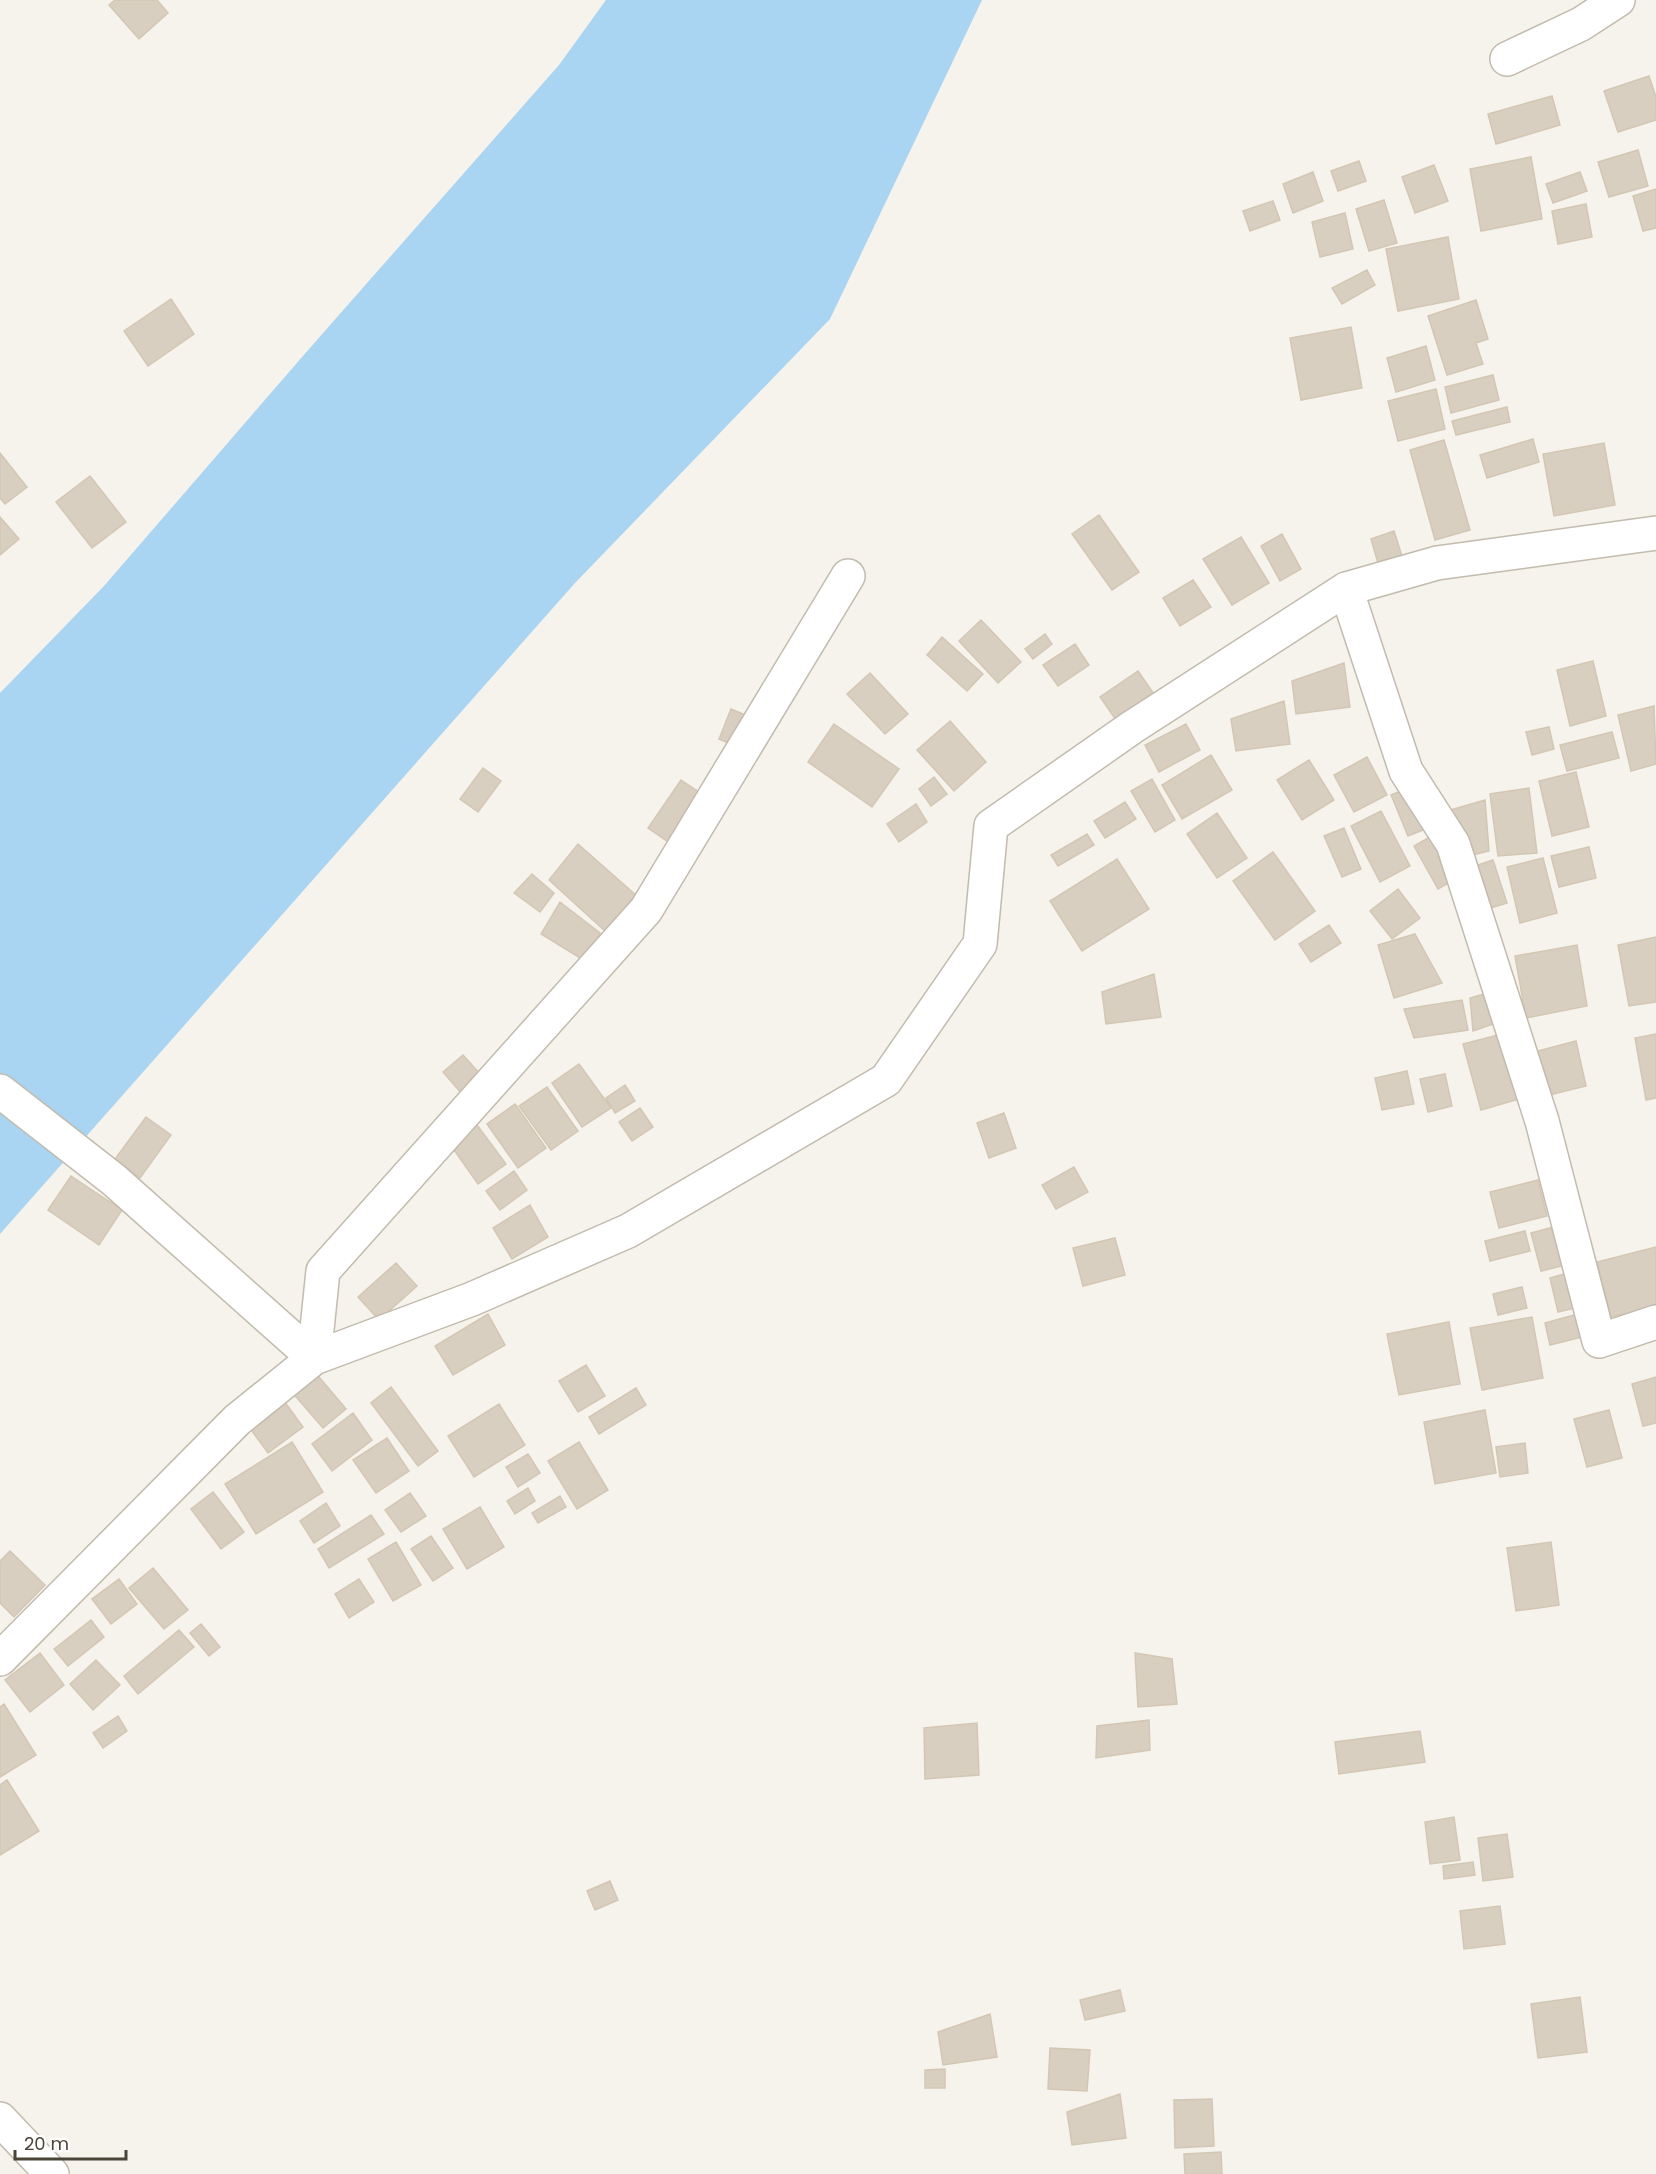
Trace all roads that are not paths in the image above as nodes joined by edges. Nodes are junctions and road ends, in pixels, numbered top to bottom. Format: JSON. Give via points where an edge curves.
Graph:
{"nodes":[{"id":1,"x":1618,"y":0,"type":"edge"},
{"id":2,"x":1507,"y":59,"type":"dead end"},
{"id":3,"x":1656,"y":533,"type":"edge"},
{"id":4,"x":848,"y":576,"type":"dead end"},
{"id":5,"x":1346,"y":589,"type":"junction"},
{"id":6,"x":0,"y":1091,"type":"edge"},
{"id":7,"x":1656,"y":1322,"type":"edge"},
{"id":8,"x":314,"y":1358,"type":"junction"},
{"id":9,"x":0,"y":1659,"type":"edge"},
{"id":10,"x":0,"y":2119,"type":"edge"},
{"id":11,"x":52,"y":2174,"type":"edge"}],
"edges":[{"from":1,"to":2,"type":"street","via":[[1581,24]]},
{"from":3,"to":5,"type":"street","via":[[1437,562]]},
{"from":4,"to":8,"type":"street","via":[[646,910],[323,1271]]},
{"from":5,"to":7,"type":"street","via":[[1406,771],[1453,844],[1542,1121],[1599,1341]]},
{"from":5,"to":8,"type":"street","via":[[1131,728],[991,826],[980,944],[886,1080],[628,1231],[472,1299]]},
{"from":6,"to":8,"type":"street","via":[[114,1180]]},
{"from":8,"to":9,"type":"street","via":[[237,1420]]},
{"from":10,"to":11,"type":"street"}]}
